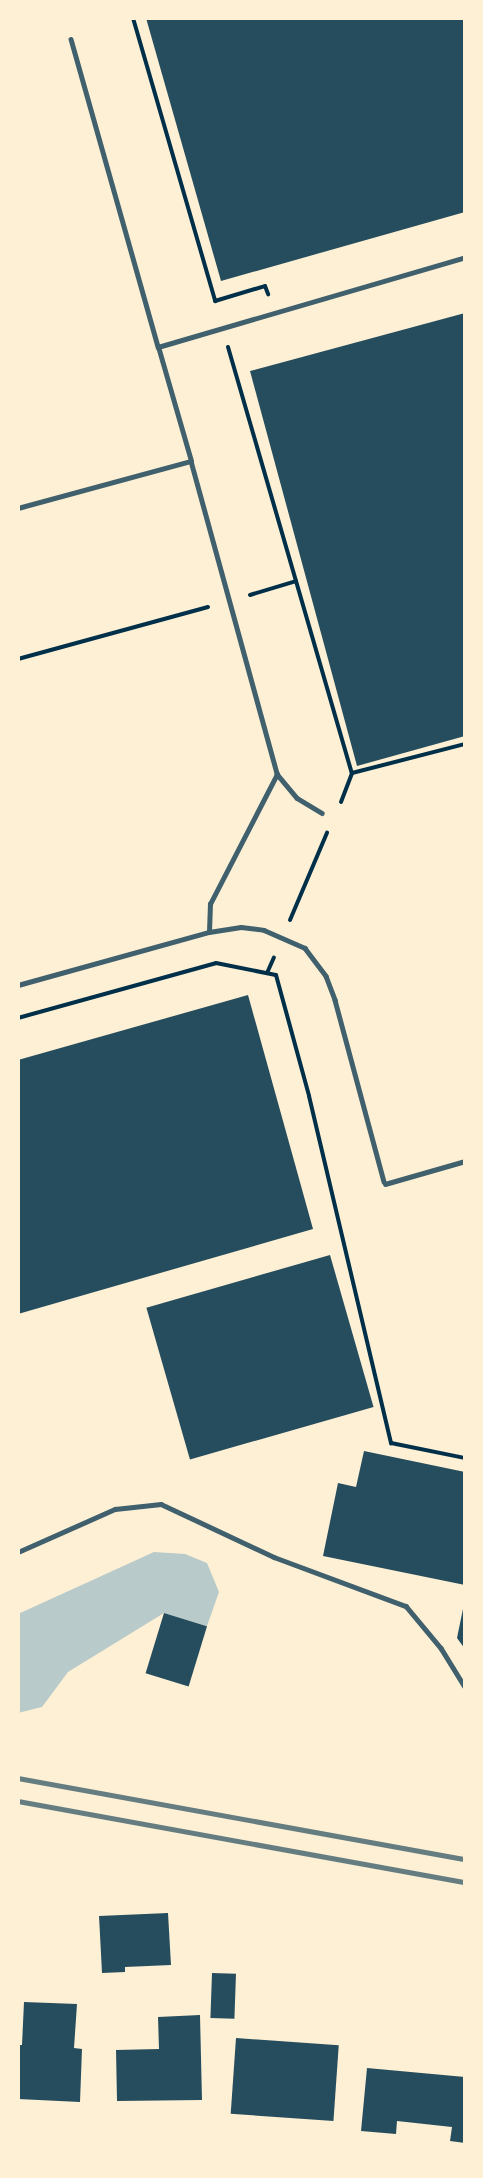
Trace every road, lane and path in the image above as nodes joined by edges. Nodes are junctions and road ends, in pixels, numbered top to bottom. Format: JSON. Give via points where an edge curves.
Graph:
{"nodes":[{"id":1,"x":134,"y":18,"type":"edge"},
{"id":2,"x":71,"y":39,"type":"dead end"},
{"id":3,"x":465,"y":257,"type":"edge"},
{"id":4,"x":274,"y":314,"type":"junction"},
{"id":5,"x":238,"y":345,"type":"dead end"},
{"id":6,"x":158,"y":347,"type":"junction"},
{"id":7,"x":191,"y":461,"type":"junction"},
{"id":8,"x":18,"y":508,"type":"edge"},
{"id":9,"x":296,"y":581,"type":"junction"},
{"id":10,"x":230,"y":601,"type":"junction"},
{"id":11,"x":18,"y":659,"type":"edge"},
{"id":12,"x":465,"y":744,"type":"edge"},
{"id":13,"x":352,"y":773,"type":"junction"},
{"id":14,"x":277,"y":774,"type":"junction"},
{"id":15,"x":339,"y":806,"type":"dead end"},
{"id":16,"x":322,"y":813,"type":"dead end"},
{"id":17,"x":330,"y":828,"type":"dead end"},
{"id":18,"x":209,"y":932,"type":"junction"},
{"id":19,"x":283,"y":936,"type":"junction"},
{"id":20,"x":267,"y":973,"type":"junction"},
{"id":21,"x":18,"y":986,"type":"edge"},
{"id":22,"x":18,"y":1018,"type":"edge"},
{"id":23,"x":465,"y":1161,"type":"edge"},
{"id":24,"x":465,"y":1458,"type":"edge"},
{"id":25,"x":18,"y":1552,"type":"edge"},
{"id":26,"x":465,"y":1687,"type":"edge"}],
"edges":[{"from":1,"to":4,"type":"path","via":[[215,301],[265,285]]},
{"from":2,"to":6,"type":"lane"},
{"from":3,"to":4,"type":"lane"},
{"from":4,"to":6,"type":"lane"},
{"from":5,"to":9,"type":"path","via":[[228,347]]},
{"from":6,"to":7,"type":"lane"},
{"from":7,"to":8,"type":"lane"},
{"from":7,"to":10,"type":"lane"},
{"from":9,"to":10,"type":"path"},
{"from":9,"to":13,"type":"path"},
{"from":10,"to":11,"type":"path"},
{"from":10,"to":14,"type":"lane"},
{"from":12,"to":13,"type":"path"},
{"from":13,"to":15,"type":"path"},
{"from":14,"to":16,"type":"lane","via":[[297,798]]},
{"from":14,"to":18,"type":"lane","via":[[210,904]]},
{"from":17,"to":19,"type":"path"},
{"from":18,"to":19,"type":"lane","via":[[241,927]]},
{"from":18,"to":21,"type":"lane"},
{"from":19,"to":20,"type":"path"},
{"from":19,"to":23,"type":"lane","via":[[305,948],[326,976],[385,1182]]},
{"from":20,"to":22,"type":"path","via":[[216,963]]},
{"from":20,"to":24,"type":"path","via":[[276,975],[309,1096],[392,1443]]},
{"from":25,"to":26,"type":"lane","via":[[115,1509],[161,1504],[274,1557],[406,1606],[441,1648]]}]}
